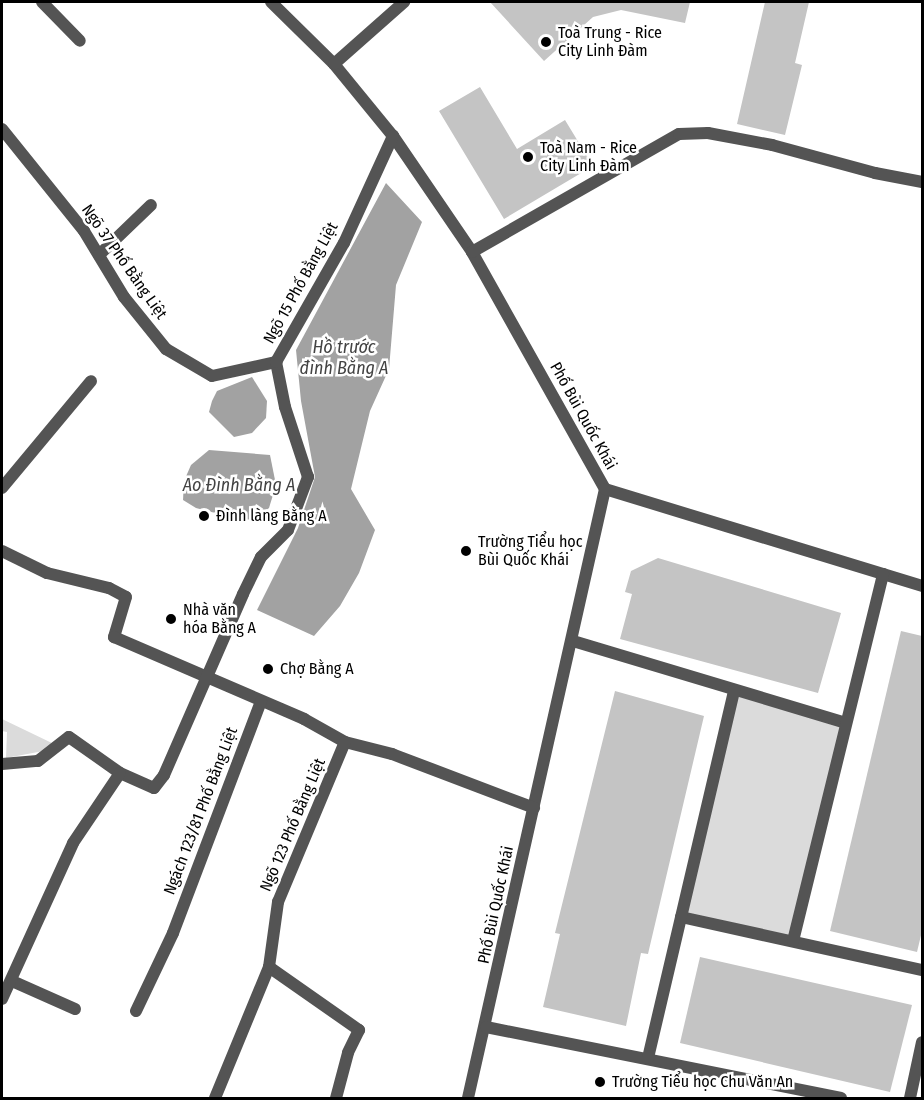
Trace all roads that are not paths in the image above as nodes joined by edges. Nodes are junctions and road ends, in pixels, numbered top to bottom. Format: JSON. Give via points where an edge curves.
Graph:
{"nodes":[{"id":1,"x":42,"y":2,"type":"edge"},
{"id":2,"x":271,"y":2,"type":"edge"},
{"id":3,"x":404,"y":2,"type":"edge"},
{"id":4,"x":80,"y":41,"type":"dead end"},
{"id":5,"x":334,"y":64,"type":"junction"},
{"id":6,"x":2,"y":129,"type":"edge"},
{"id":7,"x":393,"y":136,"type":"junction"},
{"id":8,"x":922,"y":182,"type":"edge"},
{"id":9,"x":152,"y":205,"type":"dead end"},
{"id":10,"x":472,"y":252,"type":"junction"},
{"id":11,"x":99,"y":255,"type":"junction"},
{"id":12,"x":276,"y":362,"type":"junction"},
{"id":13,"x":91,"y":381,"type":"dead end"},
{"id":14,"x":2,"y":488,"type":"edge"},
{"id":15,"x":605,"y":489,"type":"junction"},
{"id":16,"x":2,"y":553,"type":"edge"},
{"id":17,"x":883,"y":574,"type":"junction"},
{"id":18,"x":922,"y":586,"type":"edge"},
{"id":19,"x":573,"y":641,"type":"junction"},
{"id":20,"x":208,"y":677,"type":"junction"},
{"id":21,"x":734,"y":690,"type":"junction"},
{"id":22,"x":261,"y":701,"type":"junction"},
{"id":23,"x":846,"y":723,"type":"junction"},
{"id":24,"x":345,"y":742,"type":"junction"},
{"id":25,"x":2,"y":764,"type":"edge"},
{"id":26,"x":120,"y":773,"type":"junction"},
{"id":27,"x":534,"y":808,"type":"junction"},
{"id":28,"x":681,"y":916,"type":"junction"},
{"id":29,"x":793,"y":941,"type":"junction"},
{"id":30,"x":269,"y":967,"type":"junction"},
{"id":31,"x":922,"y":970,"type":"edge"},
{"id":32,"x":12,"y":981,"type":"junction"},
{"id":33,"x":2,"y":999,"type":"edge"},
{"id":34,"x":75,"y":1009,"type":"dead end"},
{"id":35,"x":136,"y":1011,"type":"dead end"},
{"id":36,"x":486,"y":1027,"type":"junction"},
{"id":37,"x":922,"y":1042,"type":"edge"},
{"id":38,"x":648,"y":1058,"type":"junction"},
{"id":39,"x":215,"y":1098,"type":"edge"},
{"id":40,"x":336,"y":1098,"type":"edge"},
{"id":41,"x":468,"y":1098,"type":"edge"},
{"id":42,"x":841,"y":1098,"type":"edge"},
{"id":43,"x":910,"y":1098,"type":"edge"}],
"edges":[{"from":1,"to":4,"type":"street"},
{"from":2,"to":5,"type":"street","name":"Phố Bùi Quốc Khái"},
{"from":3,"to":5,"type":"street"},
{"from":5,"to":7,"type":"street","name":"Phố Bùi Quốc Khái"},
{"from":6,"to":11,"type":"street","name":"Ngõ 37 Phố Bằng Liệt"},
{"from":7,"to":10,"type":"street","name":"Phố Bùi Quốc Khái"},
{"from":7,"to":12,"type":"street","name":"Ngõ 15 Phố Bằng Liệt","via":[[344,243]]},
{"from":8,"to":10,"type":"street","via":[[762,143],[708,133],[679,134]]},
{"from":9,"to":11,"type":"street"},
{"from":10,"to":15,"type":"street","name":"Phố Bùi Quốc Khái"},
{"from":11,"to":12,"type":"street","name":"Ngõ 37 Phố Bằng Liệt","via":[[124,297],[166,349],[212,376]]},
{"from":12,"to":20,"type":"street","name":"Ngõ 15 Phố Bằng Liệt","via":[[285,407],[308,477],[288,530],[261,557]]},
{"from":13,"to":14,"type":"street"},
{"from":15,"to":17,"type":"street"},
{"from":15,"to":19,"type":"street","name":"Phố Bùi Quốc Khái"},
{"from":16,"to":20,"type":"street","via":[[47,573],[109,588],[126,597],[114,637]]},
{"from":17,"to":18,"type":"street"},
{"from":17,"to":23,"type":"street"},
{"from":19,"to":21,"type":"street"},
{"from":19,"to":27,"type":"street","name":"Phố Bùi Quốc Khái"},
{"from":20,"to":22,"type":"street"},
{"from":20,"to":26,"type":"street","name":"Ngõ 15 Phố Bằng Liệt","via":[[164,775],[154,788]]},
{"from":21,"to":23,"type":"street"},
{"from":21,"to":28,"type":"street"},
{"from":22,"to":24,"type":"street"},
{"from":22,"to":35,"type":"street","name":"Ngách 123/81 Phố Bằng Liệt","via":[[173,933]]},
{"from":23,"to":29,"type":"street"},
{"from":24,"to":27,"type":"street","via":[[393,754]]},
{"from":24,"to":30,"type":"street","name":"Ngõ 123 Phố Bằng Liệt","via":[[278,902]]},
{"from":25,"to":26,"type":"street","via":[[38,761],[69,737]]},
{"from":26,"to":32,"type":"street","via":[[72,843]]},
{"from":27,"to":36,"type":"street","name":"Phố Bùi Quốc Khái"},
{"from":28,"to":29,"type":"street"},
{"from":28,"to":38,"type":"street"},
{"from":29,"to":31,"type":"street"},
{"from":30,"to":39,"type":"street","name":"Ngõ 123 Phố Bằng Liệt"},
{"from":30,"to":40,"type":"street","via":[[360,1030],[348,1053]]},
{"from":32,"to":33,"type":"street"},
{"from":32,"to":34,"type":"street"},
{"from":36,"to":38,"type":"street"},
{"from":36,"to":41,"type":"street","name":"Phố Bùi Quốc Khái"},
{"from":37,"to":43,"type":"street"},
{"from":38,"to":42,"type":"street"}]}
